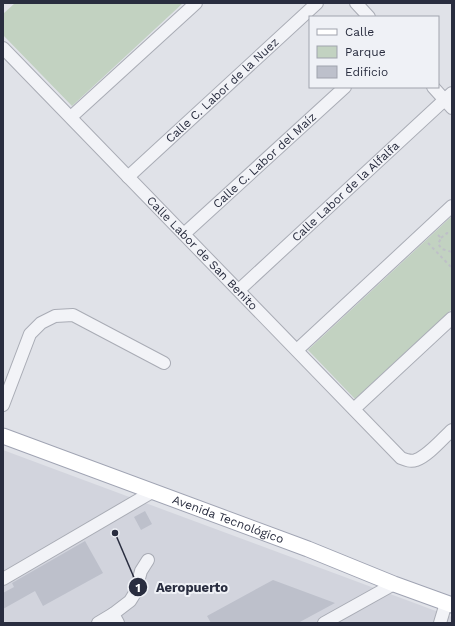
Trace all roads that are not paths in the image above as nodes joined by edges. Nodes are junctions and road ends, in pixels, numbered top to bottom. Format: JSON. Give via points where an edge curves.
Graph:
{"nodes":[{"id":1,"x":196,"y":3,"type":"edge"},
{"id":2,"x":316,"y":3,"type":"edge"},
{"id":3,"x":356,"y":3,"type":"edge"},
{"id":4,"x":368,"y":16,"type":"edge"},
{"id":5,"x":3,"y":48,"type":"edge"},
{"id":6,"x":344,"y":88,"type":"edge"},
{"id":7,"x":434,"y":88,"type":"edge"},
{"id":8,"x":450,"y":100,"type":"edge"},
{"id":9,"x":70,"y":117,"type":"junction"},
{"id":10,"x":128,"y":177,"type":"junction"},
{"id":11,"x":452,"y":206,"type":"edge"},
{"id":12,"x":184,"y":234,"type":"junction"},
{"id":13,"x":239,"y":290,"type":"junction"},
{"id":14,"x":452,"y":318,"type":"edge"},
{"id":15,"x":297,"y":350,"type":"junction"},
{"id":16,"x":164,"y":363,"type":"dead end"},
{"id":17,"x":3,"y":405,"type":"edge"},
{"id":18,"x":354,"y":409,"type":"junction"},
{"id":19,"x":452,"y":430,"type":"edge"},
{"id":20,"x":3,"y":436,"type":"edge"},
{"id":21,"x":152,"y":492,"type":"junction"},
{"id":22,"x":148,"y":560,"type":"dead end"},
{"id":23,"x":3,"y":579,"type":"edge"},
{"id":24,"x":394,"y":584,"type":"junction"},
{"id":25,"x":449,"y":604,"type":"edge"},
{"id":26,"x":116,"y":619,"type":"edge"},
{"id":27,"x":98,"y":623,"type":"edge"},
{"id":28,"x":324,"y":623,"type":"edge"},
{"id":29,"x":440,"y":623,"type":"edge"}],
"edges":[{"from":1,"to":9,"type":"street"},
{"from":2,"to":10,"type":"street","name":"Calle C. Labor de la Nuez"},
{"from":3,"to":4,"type":"street"},
{"from":5,"to":9,"type":"street","name":"Calle Labor de San Benito"},
{"from":6,"to":12,"type":"street","name":"Calle C. Labor del Maíz"},
{"from":7,"to":8,"type":"street"},
{"from":8,"to":13,"type":"street","name":"Calle Labor de la Alfalfa"},
{"from":9,"to":10,"type":"street","name":"Calle Labor de San Benito"},
{"from":10,"to":12,"type":"street","name":"Calle Labor de San Benito"},
{"from":11,"to":15,"type":"street"},
{"from":12,"to":13,"type":"street","name":"Calle Labor de San Benito"},
{"from":13,"to":15,"type":"street","name":"Calle Labor de San Benito"},
{"from":14,"to":18,"type":"street"},
{"from":15,"to":18,"type":"street","name":"Calle Labor de San Benito"},
{"from":16,"to":17,"type":"street","via":[[73,315],[55,316],[41,323],[30,334]]},
{"from":18,"to":19,"type":"street","name":"Calle Labor de San Benito","via":[[401,458],[408,461],[423,457]]},
{"from":20,"to":21,"type":"main road","name":"Avenida Tecnológico"},
{"from":21,"to":23,"type":"street"},
{"from":21,"to":24,"type":"main road","name":"Avenida Tecnológico"},
{"from":22,"to":26,"type":"street","via":[[141,571],[135,593]]},
{"from":24,"to":25,"type":"main road","name":"Avenida Tecnológico"},
{"from":24,"to":28,"type":"street"},
{"from":25,"to":29,"type":"street"},
{"from":26,"to":27,"type":"street"}]}
